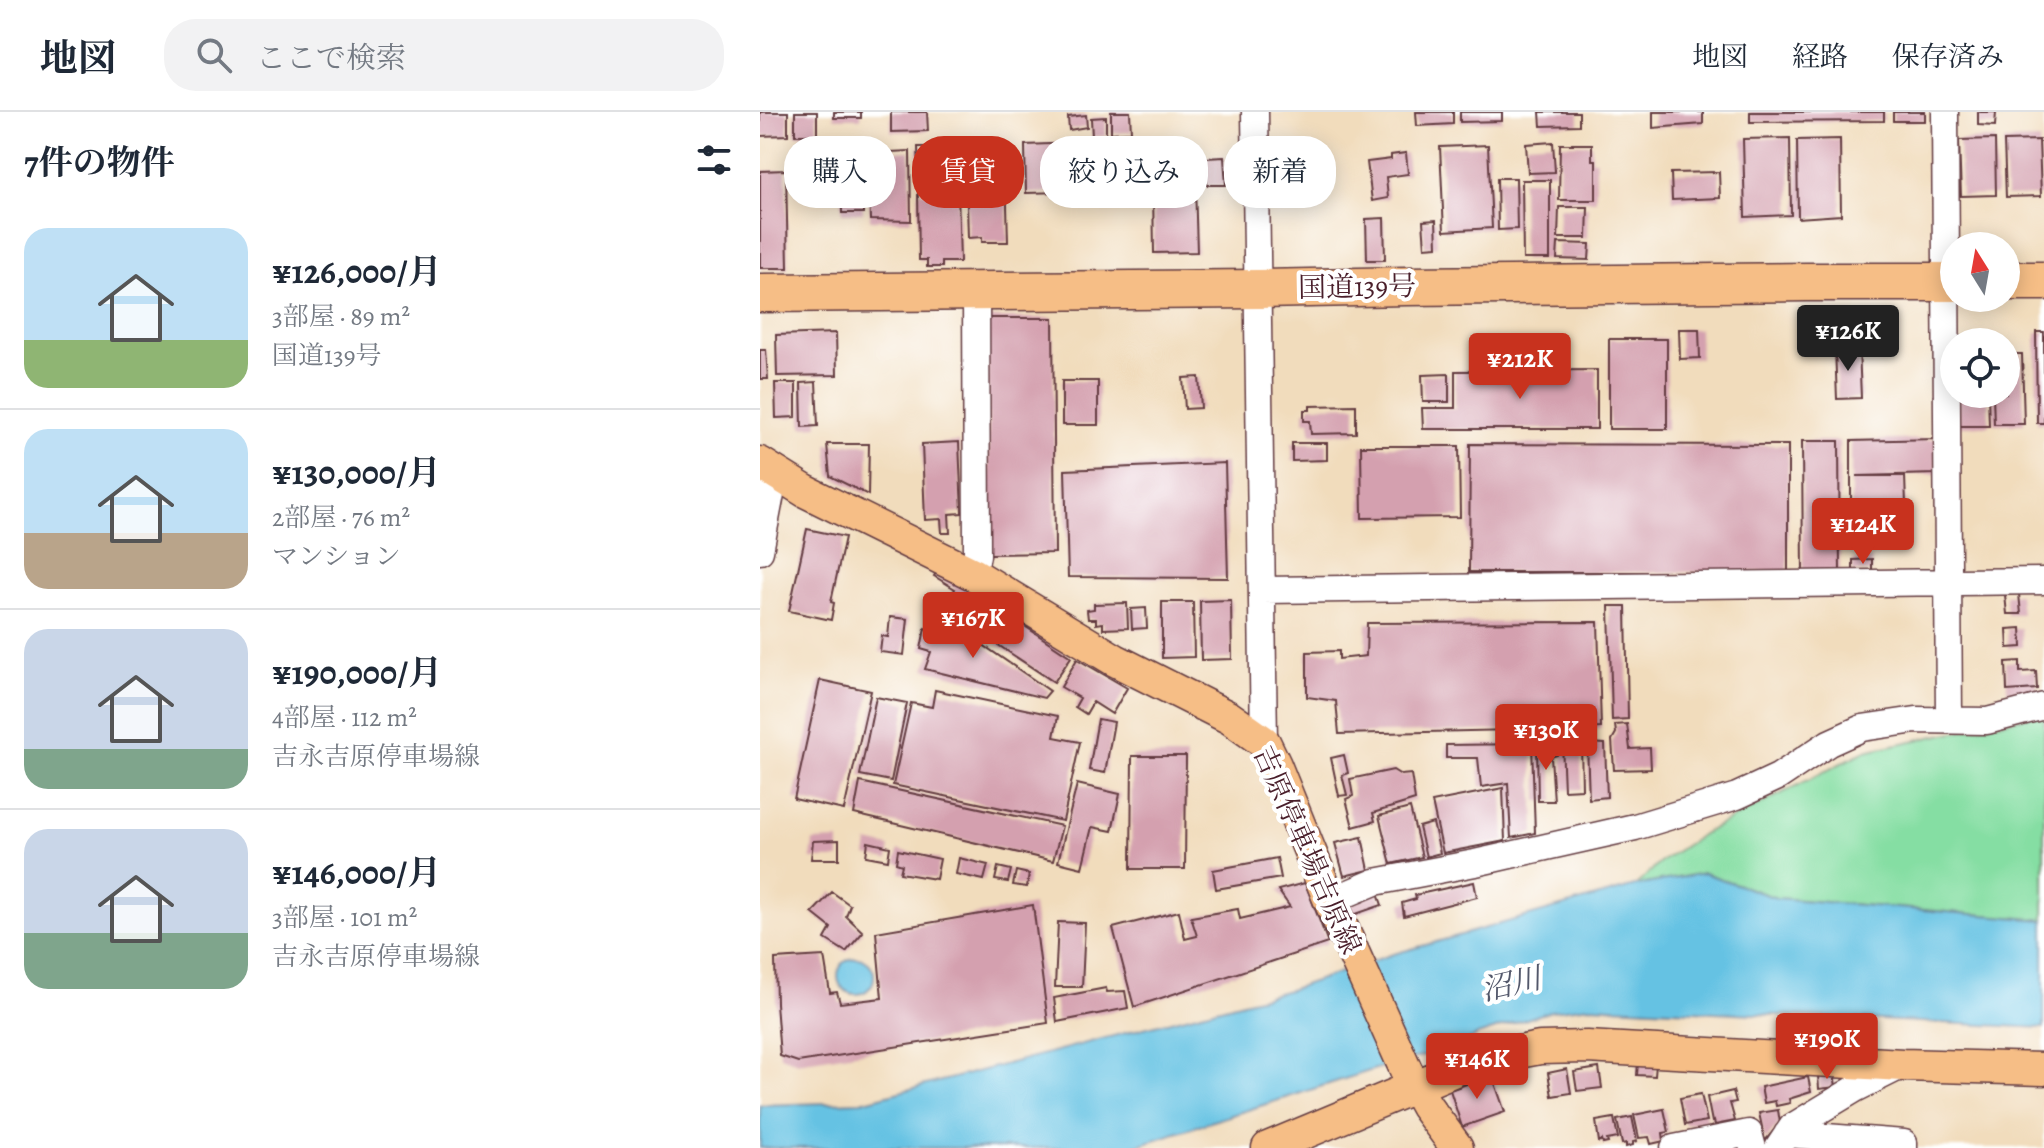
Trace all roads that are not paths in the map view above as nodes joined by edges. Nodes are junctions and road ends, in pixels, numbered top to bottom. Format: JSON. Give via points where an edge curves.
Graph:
{"nodes":[{"id":1,"x":1255,"y":112,"type":"edge"},
{"id":2,"x":1945,"y":112,"type":"edge"},
{"id":3,"x":1949,"y":232,"type":"edge"},
{"id":4,"x":2020,"y":281,"type":"edge"},
{"id":5,"x":2044,"y":281,"type":"edge"},
{"id":6,"x":1940,"y":282,"type":"edge"},
{"id":7,"x":1259,"y":289,"type":"junction"},
{"id":8,"x":976,"y":290,"type":"junction"},
{"id":9,"x":760,"y":293,"type":"edge"},
{"id":10,"x":1950,"y":312,"type":"edge"},
{"id":11,"x":767,"y":468,"type":"edge"},
{"id":12,"x":760,"y":551,"type":"edge"},
{"id":13,"x":973,"y":574,"type":"junction"},
{"id":14,"x":2044,"y":581,"type":"edge"},
{"id":15,"x":1947,"y":583,"type":"junction"},
{"id":16,"x":1263,"y":590,"type":"junction"},
{"id":17,"x":2044,"y":706,"type":"edge"},
{"id":18,"x":1949,"y":719,"type":"junction"},
{"id":19,"x":1264,"y":742,"type":"junction"},
{"id":20,"x":1330,"y":901,"type":"junction"},
{"id":21,"x":1903,"y":1065,"type":"junction"},
{"id":22,"x":2044,"y":1069,"type":"edge"},
{"id":23,"x":1411,"y":1078,"type":"junction"},
{"id":24,"x":1782,"y":1141,"type":"edge"},
{"id":25,"x":1268,"y":1148,"type":"edge"},
{"id":26,"x":1457,"y":1148,"type":"edge"},
{"id":27,"x":1674,"y":1148,"type":"edge"},
{"id":28,"x":1753,"y":1148,"type":"edge"},
{"id":29,"x":1904,"y":1148,"type":"edge"}],
"edges":[{"from":1,"to":7,"type":"street"},
{"from":2,"to":3,"type":"street"},
{"from":4,"to":5,"type":"highway"},
{"from":6,"to":7,"type":"highway","name":"国道139号"},
{"from":7,"to":8,"type":"highway","name":"国道139号"},
{"from":7,"to":16,"type":"street"},
{"from":8,"to":9,"type":"highway","name":"国道139号"},
{"from":8,"to":13,"type":"street"},
{"from":10,"to":15,"type":"street"},
{"from":11,"to":12,"type":"street"},
{"from":11,"to":13,"type":"main road","name":"吉原停車場吉原線"},
{"from":13,"to":19,"type":"main road","name":"吉原停車場吉原線"},
{"from":14,"to":15,"type":"street"},
{"from":15,"to":16,"type":"street"},
{"from":15,"to":18,"type":"street"},
{"from":16,"to":19,"type":"street"},
{"from":17,"to":18,"type":"street","via":[[1987,721]]},
{"from":18,"to":20,"type":"street","via":[[1862,728],[1737,796],[1635,827],[1375,882]]},
{"from":19,"to":20,"type":"main road","name":"吉原停車場吉原線"},
{"from":20,"to":23,"type":"main road","name":"吉原停車場吉原線"},
{"from":21,"to":22,"type":"main road"},
{"from":21,"to":23,"type":"main road","via":[[1540,1048]]},
{"from":21,"to":24,"type":"street","via":[[1792,1127]]},
{"from":23,"to":25,"type":"main road"},
{"from":23,"to":26,"type":"main road","name":"吉原停車場吉原線"},
{"from":24,"to":29,"type":"street","via":[[1904,1143]]},
{"from":27,"to":28,"type":"street","via":[[1749,1133]]}]}
